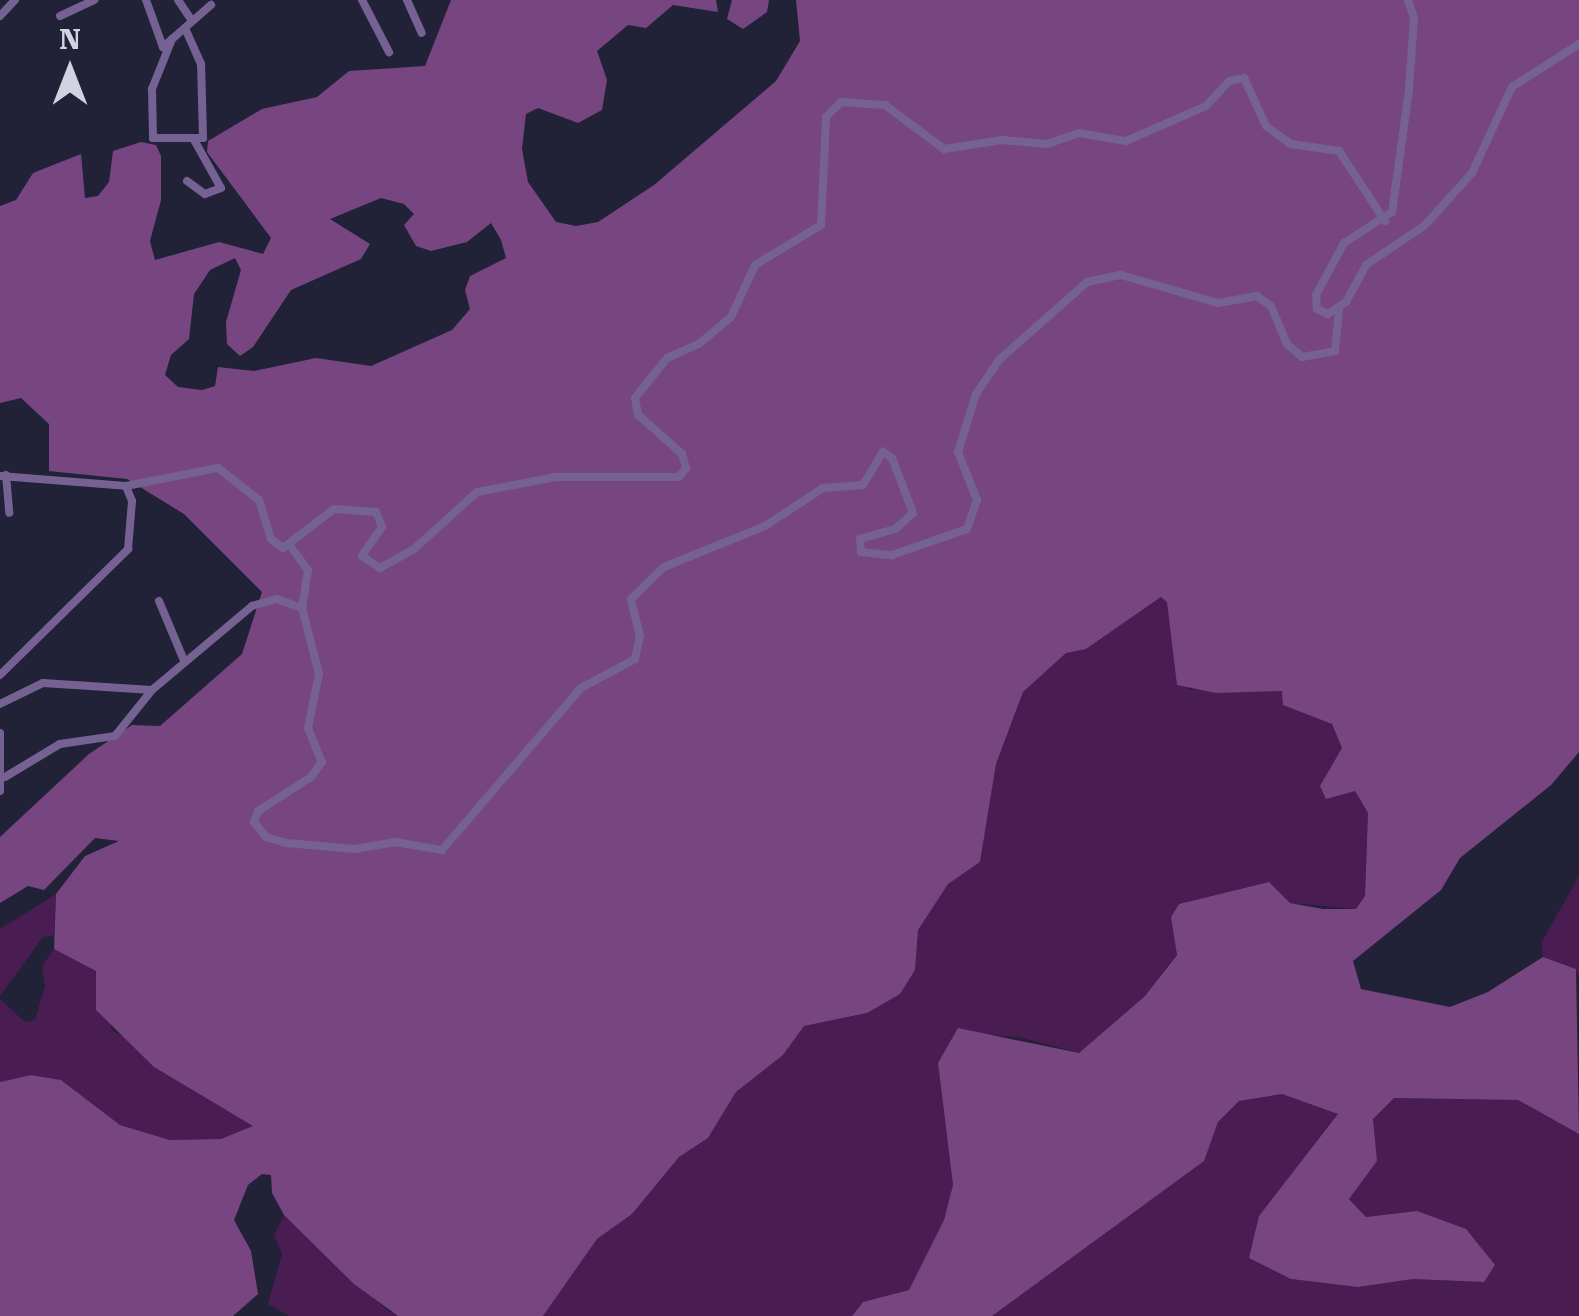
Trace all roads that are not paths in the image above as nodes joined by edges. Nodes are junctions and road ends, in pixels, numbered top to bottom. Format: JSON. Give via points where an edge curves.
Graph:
{"nodes":[{"id":1,"x":15,"y":0,"type":"edge"},
{"id":2,"x":94,"y":0,"type":"edge"},
{"id":3,"x":146,"y":0,"type":"edge"},
{"id":4,"x":178,"y":0,"type":"edge"},
{"id":5,"x":362,"y":0,"type":"edge"},
{"id":6,"x":407,"y":0,"type":"edge"},
{"id":7,"x":1408,"y":0,"type":"edge"},
{"id":8,"x":211,"y":5,"type":"dead end"},
{"id":9,"x":0,"y":16,"type":"edge"},
{"id":10,"x":60,"y":16,"type":"dead end"},
{"id":11,"x":189,"y":25,"type":"junction"},
{"id":12,"x":422,"y":34,"type":"dead end"},
{"id":13,"x":172,"y":39,"type":"junction"},
{"id":14,"x":1579,"y":44,"type":"edge"},
{"id":15,"x":389,"y":52,"type":"dead end"},
{"id":16,"x":193,"y":138,"type":"junction"},
{"id":17,"x":187,"y":180,"type":"dead end"},
{"id":18,"x":1385,"y":221,"type":"junction"},
{"id":19,"x":1339,"y":310,"type":"junction"},
{"id":20,"x":3,"y":475,"type":"edge"},
{"id":21,"x":126,"y":486,"type":"junction"},
{"id":22,"x":9,"y":512,"type":"dead end"},
{"id":23,"x":292,"y":547,"type":"junction"},
{"id":24,"x":160,"y":601,"type":"dead end"},
{"id":25,"x":302,"y":608,"type":"junction"},
{"id":26,"x":183,"y":658,"type":"junction"},
{"id":27,"x":0,"y":675,"type":"edge"},
{"id":28,"x":152,"y":690,"type":"junction"},
{"id":29,"x":0,"y":704,"type":"edge"},
{"id":30,"x":0,"y":733,"type":"edge"},
{"id":31,"x":5,"y":777,"type":"junction"},
{"id":32,"x":0,"y":792,"type":"edge"}],
"edges":[{"from":1,"to":9,"type":"street"},
{"from":2,"to":10,"type":"street"},
{"from":3,"to":13,"type":"street","via":[[163,47]]},
{"from":4,"to":11,"type":"street"},
{"from":5,"to":15,"type":"street"},
{"from":6,"to":12,"type":"street"},
{"from":7,"to":18,"type":"street","via":[[1414,18],[1409,90]]},
{"from":8,"to":11,"type":"street"},
{"from":11,"to":13,"type":"street"},
{"from":11,"to":16,"type":"street","via":[[200,64],[203,138]]},
{"from":13,"to":16,"type":"street","via":[[152,89],[154,138]]},
{"from":14,"to":19,"type":"street","via":[[1512,87],[1472,173],[1424,225],[1366,264]]},
{"from":16,"to":17,"type":"street","via":[[222,188],[205,194]]},
{"from":18,"to":19,"type":"street","via":[[1344,243],[1331,266],[1315,303],[1322,312]]},
{"from":18,"to":23,"type":"street","via":[[1339,151],[1292,144],[1266,126],[1244,78],[1229,80],[1209,104],[1126,141],[1078,134],[1048,144],[1002,140],[944,149],[884,105],[837,103],[826,117],[822,225],[756,265],[731,317],[700,343],[667,358],[635,398],[638,415],[682,454],[682,474],[556,478],[477,492],[414,549],[380,568],[362,556],[382,527],[369,510],[328,512]]},
{"from":19,"to":25,"type":"street","via":[[1335,352],[1302,357],[1290,349],[1272,306],[1258,296],[1218,303],[1122,275],[1087,282],[999,360],[976,394],[958,452],[977,500],[967,529],[892,555],[860,552],[860,539],[895,530],[913,512],[884,452],[863,486],[823,488],[765,526],[664,567],[631,599],[640,636],[635,659],[580,688],[442,850],[395,842],[355,849],[294,844],[257,828],[258,811],[311,778],[322,762],[308,728],[318,657]]},
{"from":20,"to":21,"type":"street"},
{"from":20,"to":22,"type":"street"},
{"from":21,"to":23,"type":"street","via":[[218,468],[264,506],[272,543]]},
{"from":21,"to":27,"type":"street","via":[[132,501],[128,549]]},
{"from":23,"to":25,"type":"street","via":[[308,570]]},
{"from":24,"to":26,"type":"street"},
{"from":25,"to":26,"type":"street","via":[[277,599],[258,602]]},
{"from":26,"to":28,"type":"street"},
{"from":28,"to":29,"type":"street","via":[[44,682]]},
{"from":28,"to":31,"type":"street","via":[[115,736],[60,744]]},
{"from":30,"to":31,"type":"street"},
{"from":31,"to":32,"type":"street"}]}
